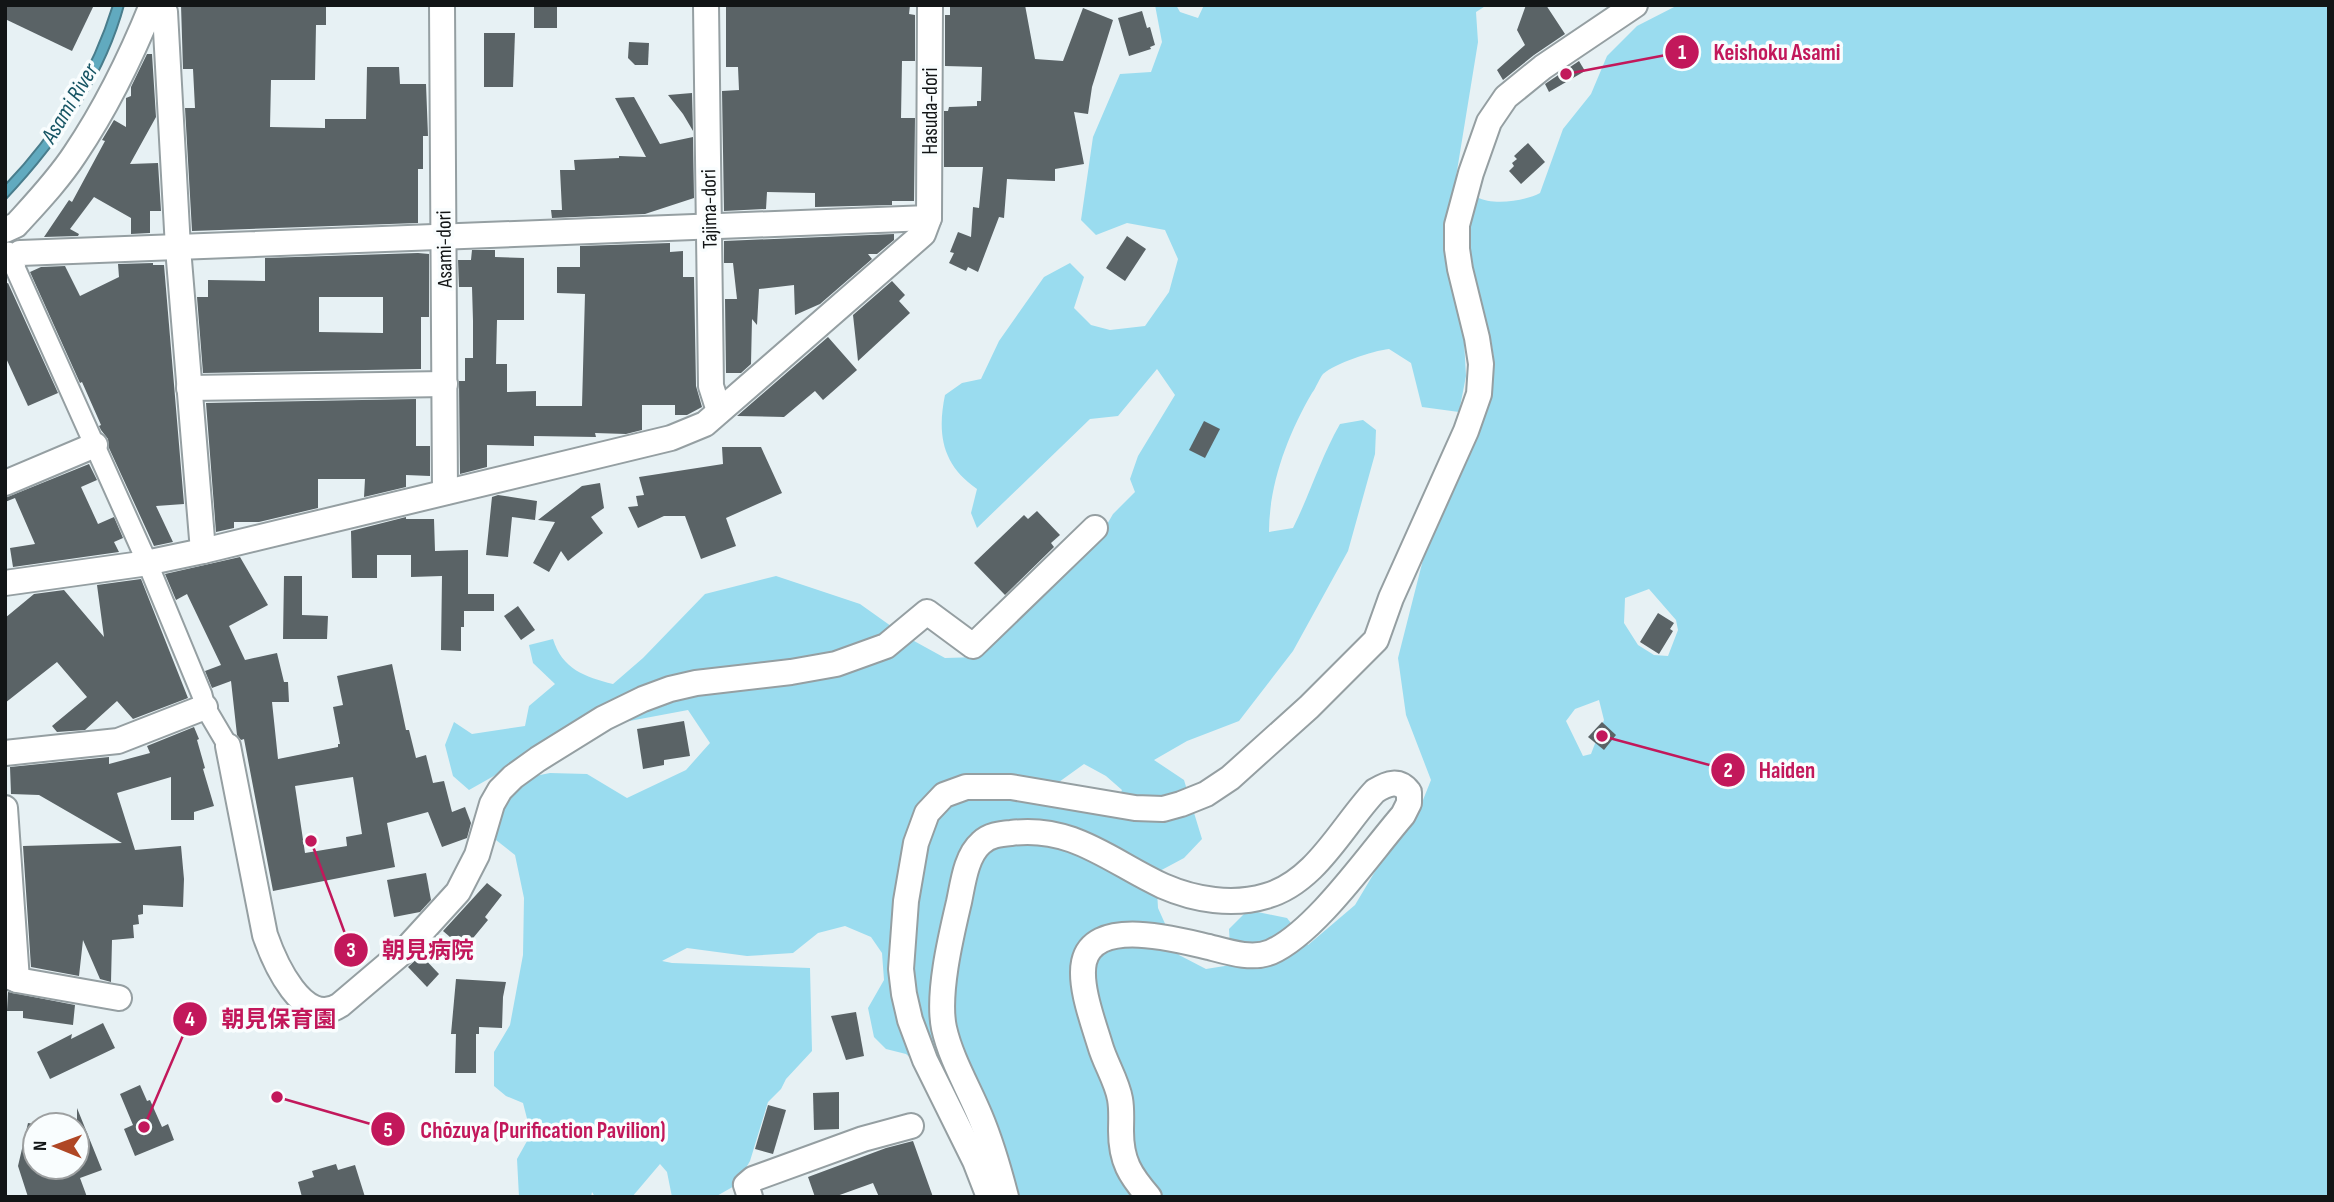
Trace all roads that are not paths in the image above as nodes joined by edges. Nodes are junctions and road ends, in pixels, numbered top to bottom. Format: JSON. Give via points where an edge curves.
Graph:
{"nodes":[{"id":1,"x":152,"y":5,"type":"edge"},
{"id":2,"x":161,"y":5,"type":"edge"},
{"id":3,"x":442,"y":5,"type":"edge"},
{"id":4,"x":706,"y":5,"type":"edge"},
{"id":5,"x":930,"y":5,"type":"edge"},
{"id":6,"x":1635,"y":5,"type":"edge"},
{"id":7,"x":929,"y":218,"type":"junction"},
{"id":8,"x":709,"y":225,"type":"junction"},
{"id":9,"x":443,"y":237,"type":"junction"},
{"id":10,"x":178,"y":248,"type":"junction"},
{"id":11,"x":10,"y":249,"type":"edge"},
{"id":12,"x":445,"y":384,"type":"junction"},
{"id":13,"x":189,"y":388,"type":"junction"},
{"id":14,"x":719,"y":411,"type":"junction"},
{"id":15,"x":94,"y":445,"type":"junction"},
{"id":16,"x":5,"y":483,"type":"edge"},
{"id":17,"x":446,"y":492,"type":"junction"},
{"id":18,"x":1095,"y":528,"type":"dead end"},
{"id":19,"x":203,"y":551,"type":"junction"},
{"id":20,"x":147,"y":562,"type":"junction"},
{"id":21,"x":5,"y":583,"type":"edge"},
{"id":22,"x":205,"y":707,"type":"junction"},
{"id":23,"x":228,"y":746,"type":"joint"},
{"id":24,"x":5,"y":753,"type":"edge"},
{"id":25,"x":5,"y":808,"type":"edge"},
{"id":26,"x":11,"y":978,"type":"edge"},
{"id":27,"x":119,"y":998,"type":"dead end"},
{"id":28,"x":911,"y":1126,"type":"dead end"},
{"id":29,"x":750,"y":1197,"type":"edge"},
{"id":30,"x":989,"y":1197,"type":"edge"},
{"id":31,"x":1006,"y":1197,"type":"edge"},
{"id":32,"x":1149,"y":1197,"type":"edge"}],
"edges":[{"from":1,"to":11,"type":"street","via":[[106,103],[74,156],[16,225]]},
{"from":2,"to":10,"type":"street","via":[[165,12]]},
{"from":3,"to":9,"type":"street","name":"Asami-dori"},
{"from":4,"to":8,"type":"street","name":"Tajima-dori"},
{"from":5,"to":7,"type":"street","name":"Hasuda-dori"},
{"from":6,"to":30,"type":"street","via":[[1543,67],[1506,97],[1489,122],[1457,225],[1460,269],[1481,364],[1479,394],[1376,640],[1230,778],[1181,804],[1135,808],[1011,787],[966,787],[944,795],[927,813],[916,843],[906,901],[901,969],[904,994],[925,1060]]},
{"from":7,"to":8,"type":"street"},
{"from":7,"to":14,"type":"street","via":[[923,234]]},
{"from":8,"to":9,"type":"street"},
{"from":8,"to":14,"type":"street","name":"Tajima-dori","via":[[711,386]]},
{"from":9,"to":10,"type":"street"},
{"from":9,"to":12,"type":"street","name":"Asami-dori"},
{"from":10,"to":11,"type":"street"},
{"from":10,"to":13,"type":"street"},
{"from":11,"to":15,"type":"street"},
{"from":12,"to":13,"type":"street"},
{"from":12,"to":17,"type":"street","name":"Asami-dori"},
{"from":13,"to":19,"type":"street"},
{"from":14,"to":17,"type":"street","via":[[705,424],[671,439]]},
{"from":15,"to":16,"type":"street"},
{"from":15,"to":20,"type":"street"},
{"from":17,"to":19,"type":"street"},
{"from":18,"to":23,"type":"street","via":[[973,646],[927,611],[886,646],[836,664],[696,683],[643,699],[538,759],[500,790],[458,892],[406,949],[329,1010],[311,1006],[274,961]]},
{"from":19,"to":20,"type":"street"},
{"from":20,"to":21,"type":"street"},
{"from":20,"to":22,"type":"street"},
{"from":22,"to":23,"type":"street"},
{"from":22,"to":24,"type":"street","via":[[118,741]]},
{"from":25,"to":26,"type":"street"},
{"from":26,"to":27,"type":"street"},
{"from":28,"to":29,"type":"street","via":[[753,1179],[746,1185]]},
{"from":31,"to":32,"type":"street","via":[[982,1120],[950,1048],[942,1014],[952,929],[968,868],[980,844],[1000,834],[1052,833],[1096,849],[1164,887],[1214,900],[1253,900],[1300,878],[1385,784],[1405,787],[1409,803],[1404,815],[1329,902],[1279,948],[1245,955],[1128,935],[1102,939],[1089,949],[1084,961],[1085,989],[1120,1099],[1123,1158]]}]}
